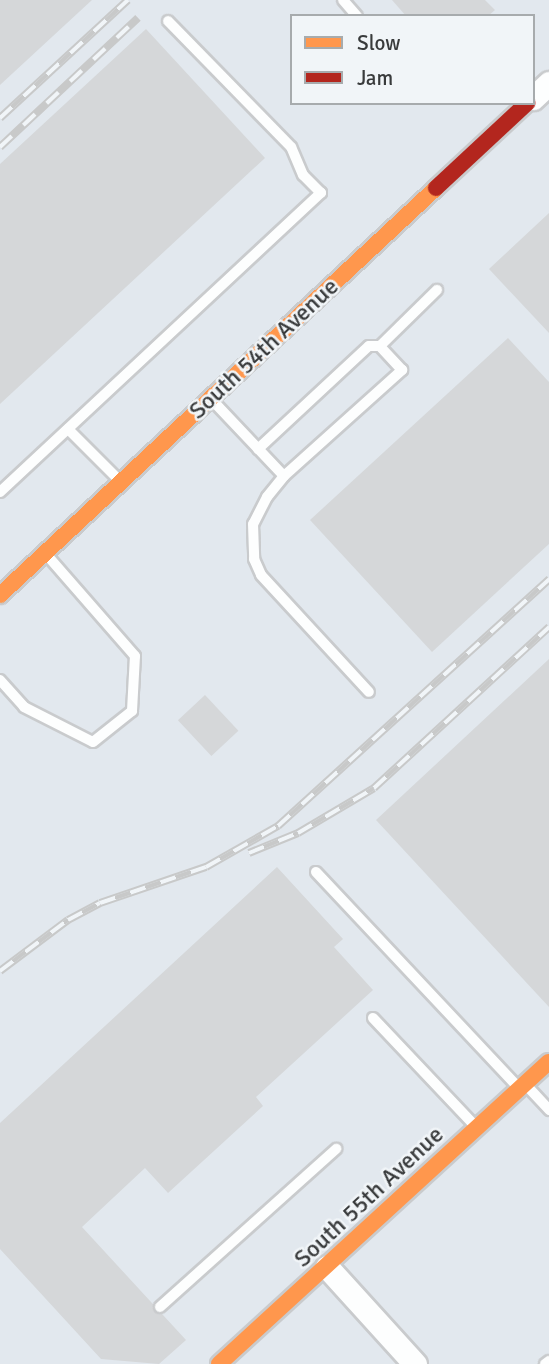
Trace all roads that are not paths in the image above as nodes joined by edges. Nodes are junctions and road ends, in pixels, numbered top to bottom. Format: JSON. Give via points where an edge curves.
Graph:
{"nodes":[{"id":1,"x":344,"y":0,"type":"edge"},
{"id":2,"x":355,"y":14,"type":"edge"},
{"id":3,"x":168,"y":21,"type":"dead end"},
{"id":4,"x":549,"y":83,"type":"edge"},
{"id":5,"x":535,"y":96,"type":"edge"},
{"id":6,"x":525,"y":105,"type":"edge"},
{"id":7,"x":437,"y":290,"type":"dead end"},
{"id":8,"x":380,"y":346,"type":"junction"},
{"id":9,"x":211,"y":399,"type":"junction"},
{"id":10,"x":68,"y":429,"type":"junction"},
{"id":11,"x":258,"y":449,"type":"junction"},
{"id":12,"x":284,"y":476,"type":"junction"},
{"id":13,"x":121,"y":482,"type":"junction"},
{"id":14,"x":0,"y":492,"type":"edge"},
{"id":15,"x":45,"y":553,"type":"junction"},
{"id":16,"x":0,"y":595,"type":"edge"},
{"id":17,"x":0,"y":680,"type":"edge"},
{"id":18,"x":369,"y":692,"type":"dead end"},
{"id":19,"x":316,"y":872,"type":"dead end"},
{"id":20,"x":373,"y":1018,"type":"dead end"},
{"id":21,"x":549,"y":1062,"type":"edge"},
{"id":22,"x":522,"y":1086,"type":"junction"},
{"id":23,"x":549,"y":1110,"type":"edge"},
{"id":24,"x":477,"y":1128,"type":"junction"},
{"id":25,"x":336,"y":1149,"type":"dead end"},
{"id":26,"x":327,"y":1266,"type":"junction"},
{"id":27,"x":160,"y":1307,"type":"dead end"},
{"id":28,"x":219,"y":1364,"type":"edge"},
{"id":29,"x":415,"y":1364,"type":"edge"}],
"edges":[{"from":1,"to":2,"type":"lane"},
{"from":3,"to":10,"type":"lane","via":[[291,148],[303,175],[321,193]]},
{"from":4,"to":5,"type":"street"},
{"from":6,"to":9,"type":"street","name":"South 54th Avenue"},
{"from":7,"to":8,"type":"lane"},
{"from":8,"to":11,"type":"lane","via":[[369,346]]},
{"from":8,"to":12,"type":"lane","via":[[402,370]]},
{"from":9,"to":11,"type":"lane"},
{"from":9,"to":13,"type":"street","name":"South 54th Avenue"},
{"from":10,"to":13,"type":"lane"},
{"from":10,"to":14,"type":"lane"},
{"from":11,"to":12,"type":"lane"},
{"from":12,"to":18,"type":"lane","via":[[253,524],[254,559],[261,575]]},
{"from":13,"to":15,"type":"street","name":"South 54th Avenue"},
{"from":15,"to":16,"type":"street","name":"South 54th Avenue"},
{"from":15,"to":17,"type":"lane","via":[[135,656],[132,711],[93,743],[24,707]]},
{"from":19,"to":22,"type":"lane"},
{"from":20,"to":24,"type":"lane"},
{"from":21,"to":22,"type":"street","name":"South 55th Avenue"},
{"from":22,"to":23,"type":"lane"},
{"from":22,"to":24,"type":"street","name":"South 55th Avenue"},
{"from":24,"to":26,"type":"street","name":"South 55th Avenue"},
{"from":25,"to":27,"type":"lane"},
{"from":26,"to":28,"type":"street","name":"South 55th Avenue"},
{"from":26,"to":29,"type":"street"}]}
